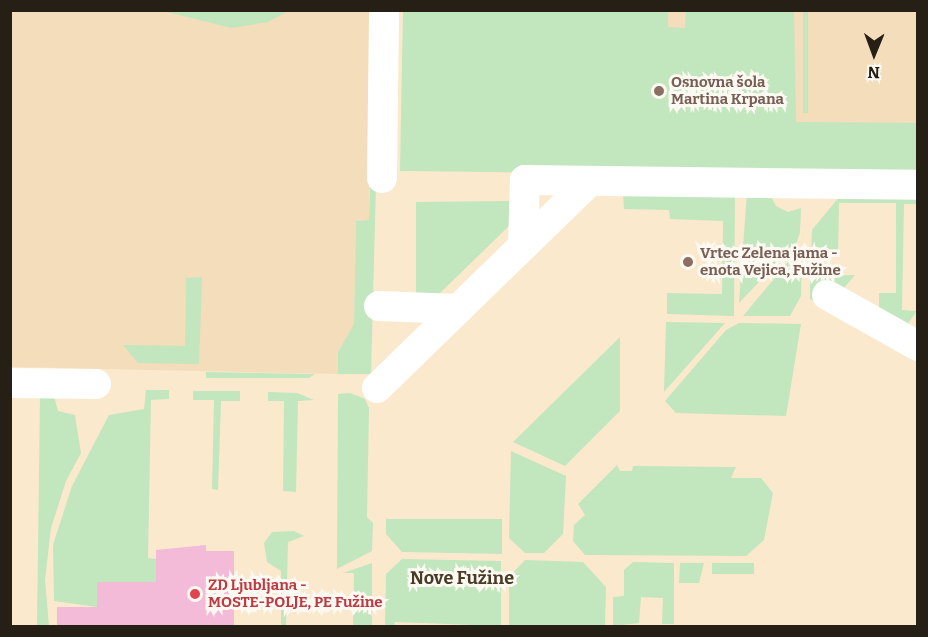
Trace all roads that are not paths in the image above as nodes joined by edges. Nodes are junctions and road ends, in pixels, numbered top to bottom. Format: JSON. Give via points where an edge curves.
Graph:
{"nodes":[{"id":1,"x":384,"y":10,"type":"edge"},
{"id":2,"x":382,"y":178,"type":"dead end"},
{"id":3,"x":590,"y":181,"type":"junction"},
{"id":4,"x":918,"y":185,"type":"edge"},
{"id":5,"x":523,"y":246,"type":"junction"},
{"id":6,"x":827,"y":295,"type":"dead end"},
{"id":7,"x":379,"y":306,"type":"dead end"},
{"id":8,"x":458,"y":309,"type":"junction"},
{"id":9,"x":918,"y":346,"type":"edge"},
{"id":10,"x":10,"y":383,"type":"edge"},
{"id":11,"x":96,"y":384,"type":"dead end"},
{"id":12,"x":377,"y":388,"type":"dead end"}],
"edges":[{"from":1,"to":2,"type":"street"},
{"from":3,"to":4,"type":"street"},
{"from":3,"to":5,"type":"street"},
{"from":3,"to":5,"type":"street","via":[[525,180]]},
{"from":5,"to":8,"type":"street"},
{"from":6,"to":9,"type":"street"},
{"from":7,"to":8,"type":"street"},
{"from":8,"to":12,"type":"street"},
{"from":10,"to":11,"type":"street"}]}
